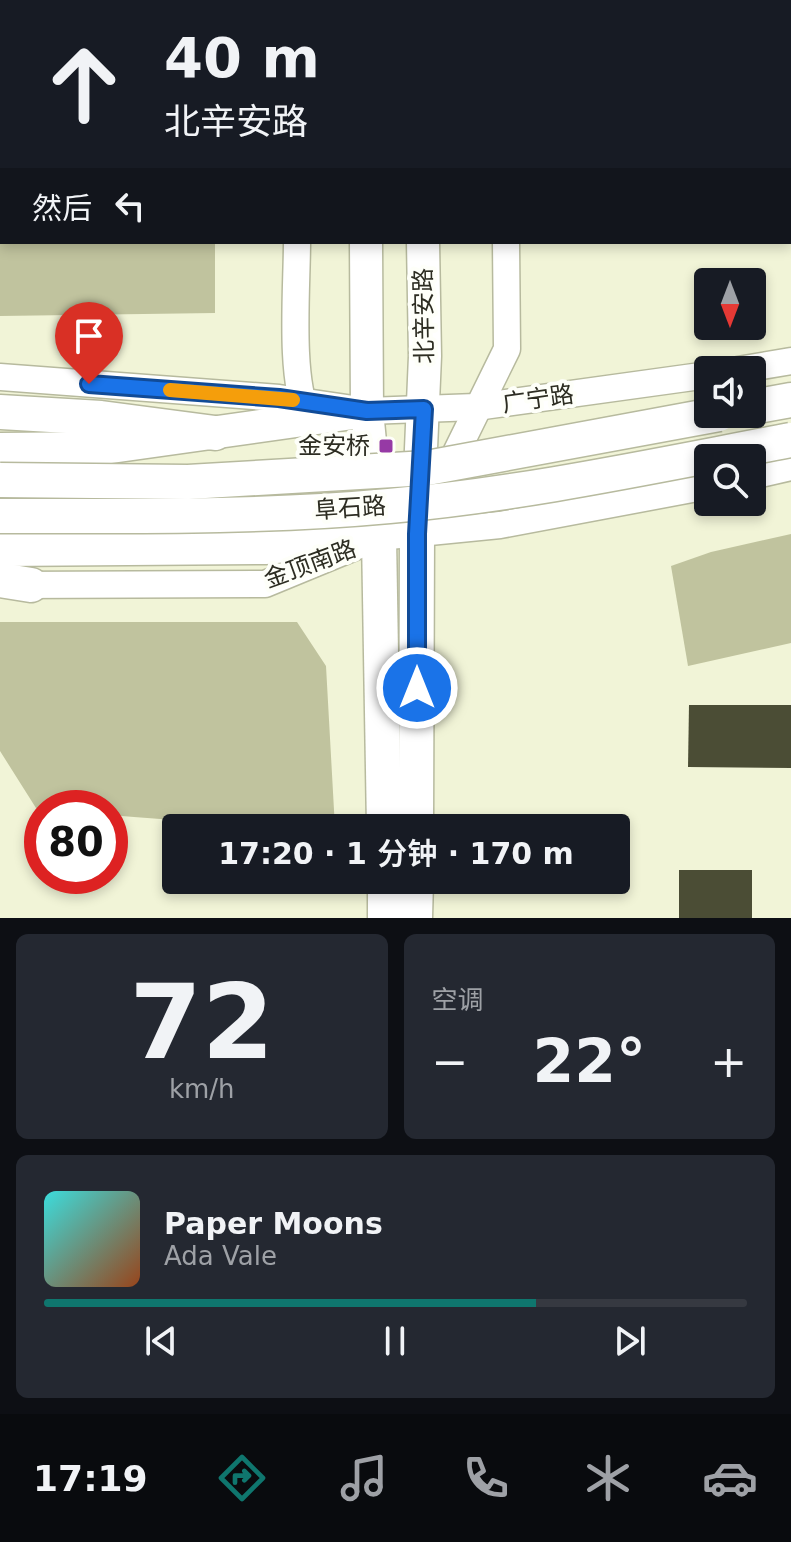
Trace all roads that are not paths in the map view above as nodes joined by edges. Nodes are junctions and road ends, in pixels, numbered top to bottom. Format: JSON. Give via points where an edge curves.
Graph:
{"nodes":[{"id":1,"x":297,"y":244,"type":"edge"},
{"id":2,"x":366,"y":244,"type":"edge"},
{"id":3,"x":423,"y":244,"type":"edge"},
{"id":4,"x":506,"y":244,"type":"edge"},
{"id":5,"x":791,"y":361,"type":"edge"},
{"id":6,"x":766,"y":365,"type":"edge"},
{"id":7,"x":0,"y":377,"type":"edge"},
{"id":8,"x":694,"y":377,"type":"edge"},
{"id":9,"x":791,"y":400,"type":"edge"},
{"id":10,"x":766,"y":404,"type":"edge"},
{"id":11,"x":476,"y":407,"type":"junction"},
{"id":12,"x":304,"y":409,"type":"junction"},
{"id":13,"x":424,"y":409,"type":"junction"},
{"id":14,"x":367,"y":411,"type":"junction"},
{"id":15,"x":0,"y":412,"type":"edge"},
{"id":16,"x":694,"y":419,"type":"edge"},
{"id":17,"x":215,"y":433,"type":"junction"},
{"id":18,"x":791,"y":440,"type":"edge"},
{"id":19,"x":0,"y":449,"type":"edge"},
{"id":20,"x":791,"y":467,"type":"edge"},
{"id":21,"x":766,"y":473,"type":"edge"},
{"id":22,"x":0,"y":480,"type":"edge"},
{"id":23,"x":694,"y":489,"type":"edge"},
{"id":24,"x":0,"y":516,"type":"edge"},
{"id":25,"x":0,"y":525,"type":"edge"},
{"id":26,"x":417,"y":534,"type":"junction"},
{"id":27,"x":379,"y":537,"type":"junction"},
{"id":28,"x":8,"y":568,"type":"edge"},
{"id":29,"x":384,"y":814,"type":"edge"},
{"id":30,"x":416,"y":814,"type":"edge"},
{"id":31,"x":385,"y":894,"type":"edge"},
{"id":32,"x":416,"y":894,"type":"edge"},
{"id":33,"x":385,"y":918,"type":"edge"},
{"id":34,"x":415,"y":918,"type":"edge"}],
"edges":[{"from":1,"to":12,"type":"street"},
{"from":2,"to":14,"type":"main road"},
{"from":3,"to":13,"type":"main road","name":"北辛安路"},
{"from":4,"to":11,"type":"street","via":[[507,349]]},
{"from":5,"to":6,"type":"street"},
{"from":7,"to":12,"type":"street"},
{"from":8,"to":11,"type":"street","name":"广宁路"},
{"from":9,"to":10,"type":"highway"},
{"from":11,"to":13,"type":"street","name":"广宁路"},
{"from":11,"to":26,"type":"street"},
{"from":12,"to":14,"type":"main road"},
{"from":12,"to":17,"type":"main road"},
{"from":13,"to":14,"type":"street","name":"广宁路"},
{"from":13,"to":26,"type":"main road","name":"北辛安路"},
{"from":14,"to":27,"type":"main road"},
{"from":15,"to":17,"type":"highway"},
{"from":16,"to":22,"type":"highway","name":"阜石路","bridge":true,"via":[[427,468],[188,482]]},
{"from":17,"to":19,"type":"main road","via":[[104,448]]},
{"from":18,"to":24,"type":"highway","name":"阜石路","bridge":true,"via":[[567,482],[389,506],[187,516]]},
{"from":20,"to":21,"type":"street"},
{"from":23,"to":26,"type":"street","via":[[500,525]]},
{"from":25,"to":27,"type":"main road","name":"金顶南路","via":[[341,520]]},
{"from":26,"to":27,"type":"street"},
{"from":26,"to":30,"type":"highway"},
{"from":27,"to":28,"type":"main road"},
{"from":27,"to":29,"type":"highway"},
{"from":31,"to":33,"type":"highway"},
{"from":32,"to":34,"type":"highway"}]}
